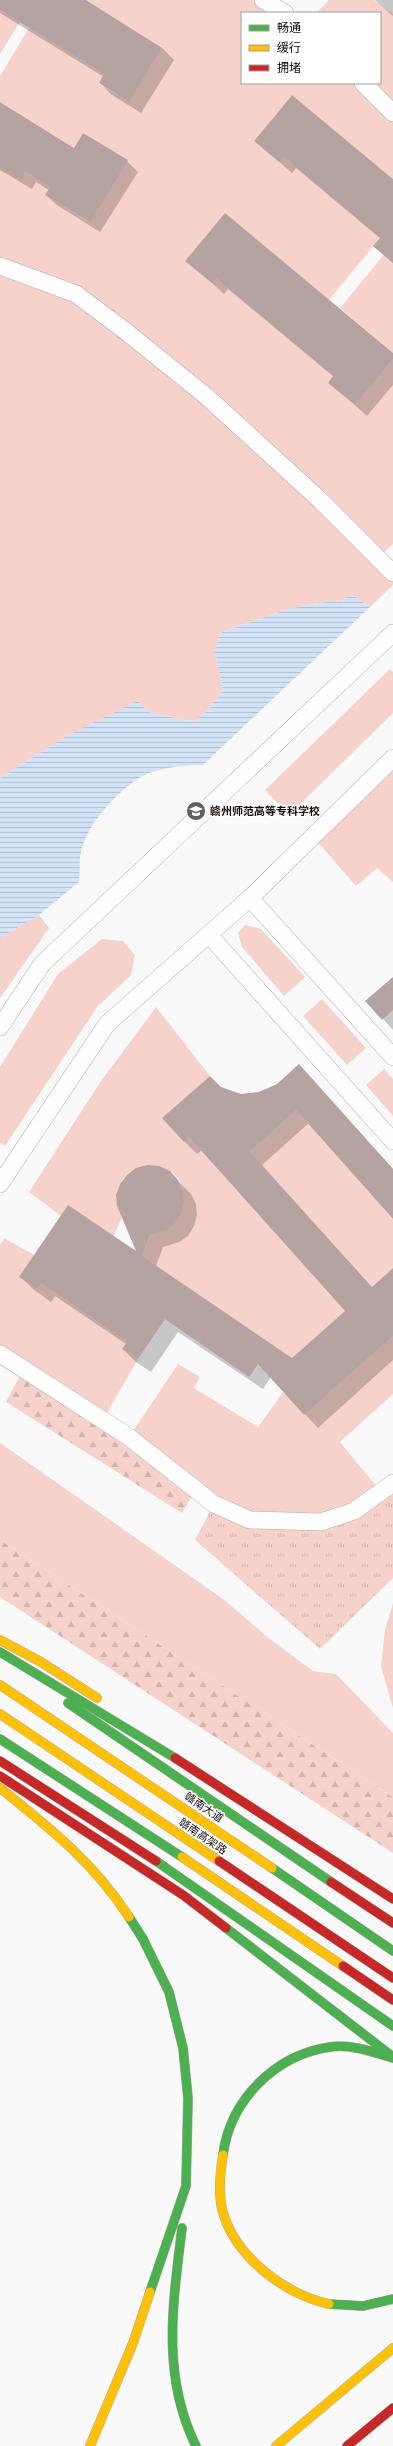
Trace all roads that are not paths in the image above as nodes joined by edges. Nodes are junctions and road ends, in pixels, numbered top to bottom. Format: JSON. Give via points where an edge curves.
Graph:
{"nodes":[{"id":1,"x":263,"y":0,"type":"edge"},
{"id":2,"x":283,"y":12,"type":"edge"},
{"id":3,"x":364,"y":84,"type":"edge"},
{"id":4,"x":393,"y":113,"type":"edge"},
{"id":5,"x":0,"y":266,"type":"edge"},
{"id":6,"x":393,"y":573,"type":"edge"},
{"id":7,"x":393,"y":633,"type":"edge"},
{"id":8,"x":393,"y":758,"type":"edge"},
{"id":9,"x":250,"y":898,"type":"junction"},
{"id":10,"x":209,"y":935,"type":"junction"},
{"id":11,"x":0,"y":1027,"type":"edge"},
{"id":12,"x":393,"y":1057,"type":"edge"},
{"id":13,"x":393,"y":1141,"type":"edge"},
{"id":14,"x":0,"y":1184,"type":"edge"},
{"id":15,"x":0,"y":1354,"type":"edge"},
{"id":16,"x":393,"y":1483,"type":"edge"},
{"id":17,"x":0,"y":1640,"type":"edge"},
{"id":18,"x":0,"y":1652,"type":"edge"},
{"id":19,"x":0,"y":1655,"type":"edge"},
{"id":20,"x":0,"y":1685,"type":"edge"},
{"id":21,"x":108,"y":1704,"type":"dead end"},
{"id":22,"x":0,"y":1714,"type":"edge"},
{"id":23,"x":141,"y":1726,"type":"dead end"},
{"id":24,"x":0,"y":1739,"type":"edge"},
{"id":25,"x":0,"y":1761,"type":"edge"},
{"id":26,"x":0,"y":1776,"type":"edge"},
{"id":27,"x":0,"y":1788,"type":"edge"},
{"id":28,"x":360,"y":1866,"type":"dead end"},
{"id":29,"x":393,"y":1899,"type":"edge"},
{"id":30,"x":393,"y":1923,"type":"edge"},
{"id":31,"x":393,"y":1951,"type":"edge"},
{"id":32,"x":393,"y":1978,"type":"edge"},
{"id":33,"x":393,"y":2000,"type":"edge"},
{"id":34,"x":393,"y":2026,"type":"edge"},
{"id":35,"x":390,"y":2056,"type":"edge"},
{"id":36,"x":186,"y":2186,"type":"junction"},
{"id":37,"x":393,"y":2299,"type":"edge"},
{"id":38,"x":393,"y":2348,"type":"edge"},
{"id":39,"x":393,"y":2408,"type":"edge"},
{"id":40,"x":90,"y":2446,"type":"edge"},
{"id":41,"x":196,"y":2446,"type":"edge"},
{"id":42,"x":276,"y":2446,"type":"edge"},
{"id":43,"x":347,"y":2446,"type":"edge"}],
"edges":[{"from":1,"to":2,"type":"street"},
{"from":3,"to":4,"type":"street"},
{"from":5,"to":6,"type":"street","via":[[76,294],[124,330],[206,396],[320,500]]},
{"from":7,"to":11,"type":"street","via":[[42,964]]},
{"from":8,"to":9,"type":"street"},
{"from":9,"to":10,"type":"street"},
{"from":9,"to":12,"type":"street"},
{"from":10,"to":13,"type":"street"},
{"from":10,"to":14,"type":"street","via":[[107,1024]]},
{"from":15,"to":16,"type":"street","via":[[129,1437],[214,1504],[250,1520],[321,1522],[354,1511]]},
{"from":17,"to":21,"type":"main road"},
{"from":18,"to":29,"type":"main road","via":[[108,1714],[232,1792]]},
{"from":19,"to":30,"type":"main road","via":[[232,1816]]},
{"from":20,"to":31,"type":"main road","name":"赣南大道","via":[[224,1834]]},
{"from":22,"to":32,"type":"main road","name":"赣南高架路"},
{"from":23,"to":28,"type":"main road"},
{"from":24,"to":33,"type":"main road"},
{"from":25,"to":34,"type":"main road","via":[[192,1884]]},
{"from":26,"to":35,"type":"main road","via":[[183,1895]]},
{"from":27,"to":36,"type":"main road","via":[[66,1841],[110,1888],[143,1939],[169,1992],[183,2048],[188,2098]]},
{"from":35,"to":37,"type":"main road","via":[[357,2047],[326,2047],[294,2056],[268,2072],[244,2096],[229,2124],[220,2154],[220,2189],[226,2220],[244,2250],[268,2275],[297,2294],[326,2304],[354,2306]]},
{"from":36,"to":40,"type":"main road","via":[[133,2343]]},
{"from":36,"to":41,"type":"main road","via":[[173,2320],[174,2372],[180,2408],[189,2435]]},
{"from":38,"to":42,"type":"main road"},
{"from":39,"to":43,"type":"main road"}]}
